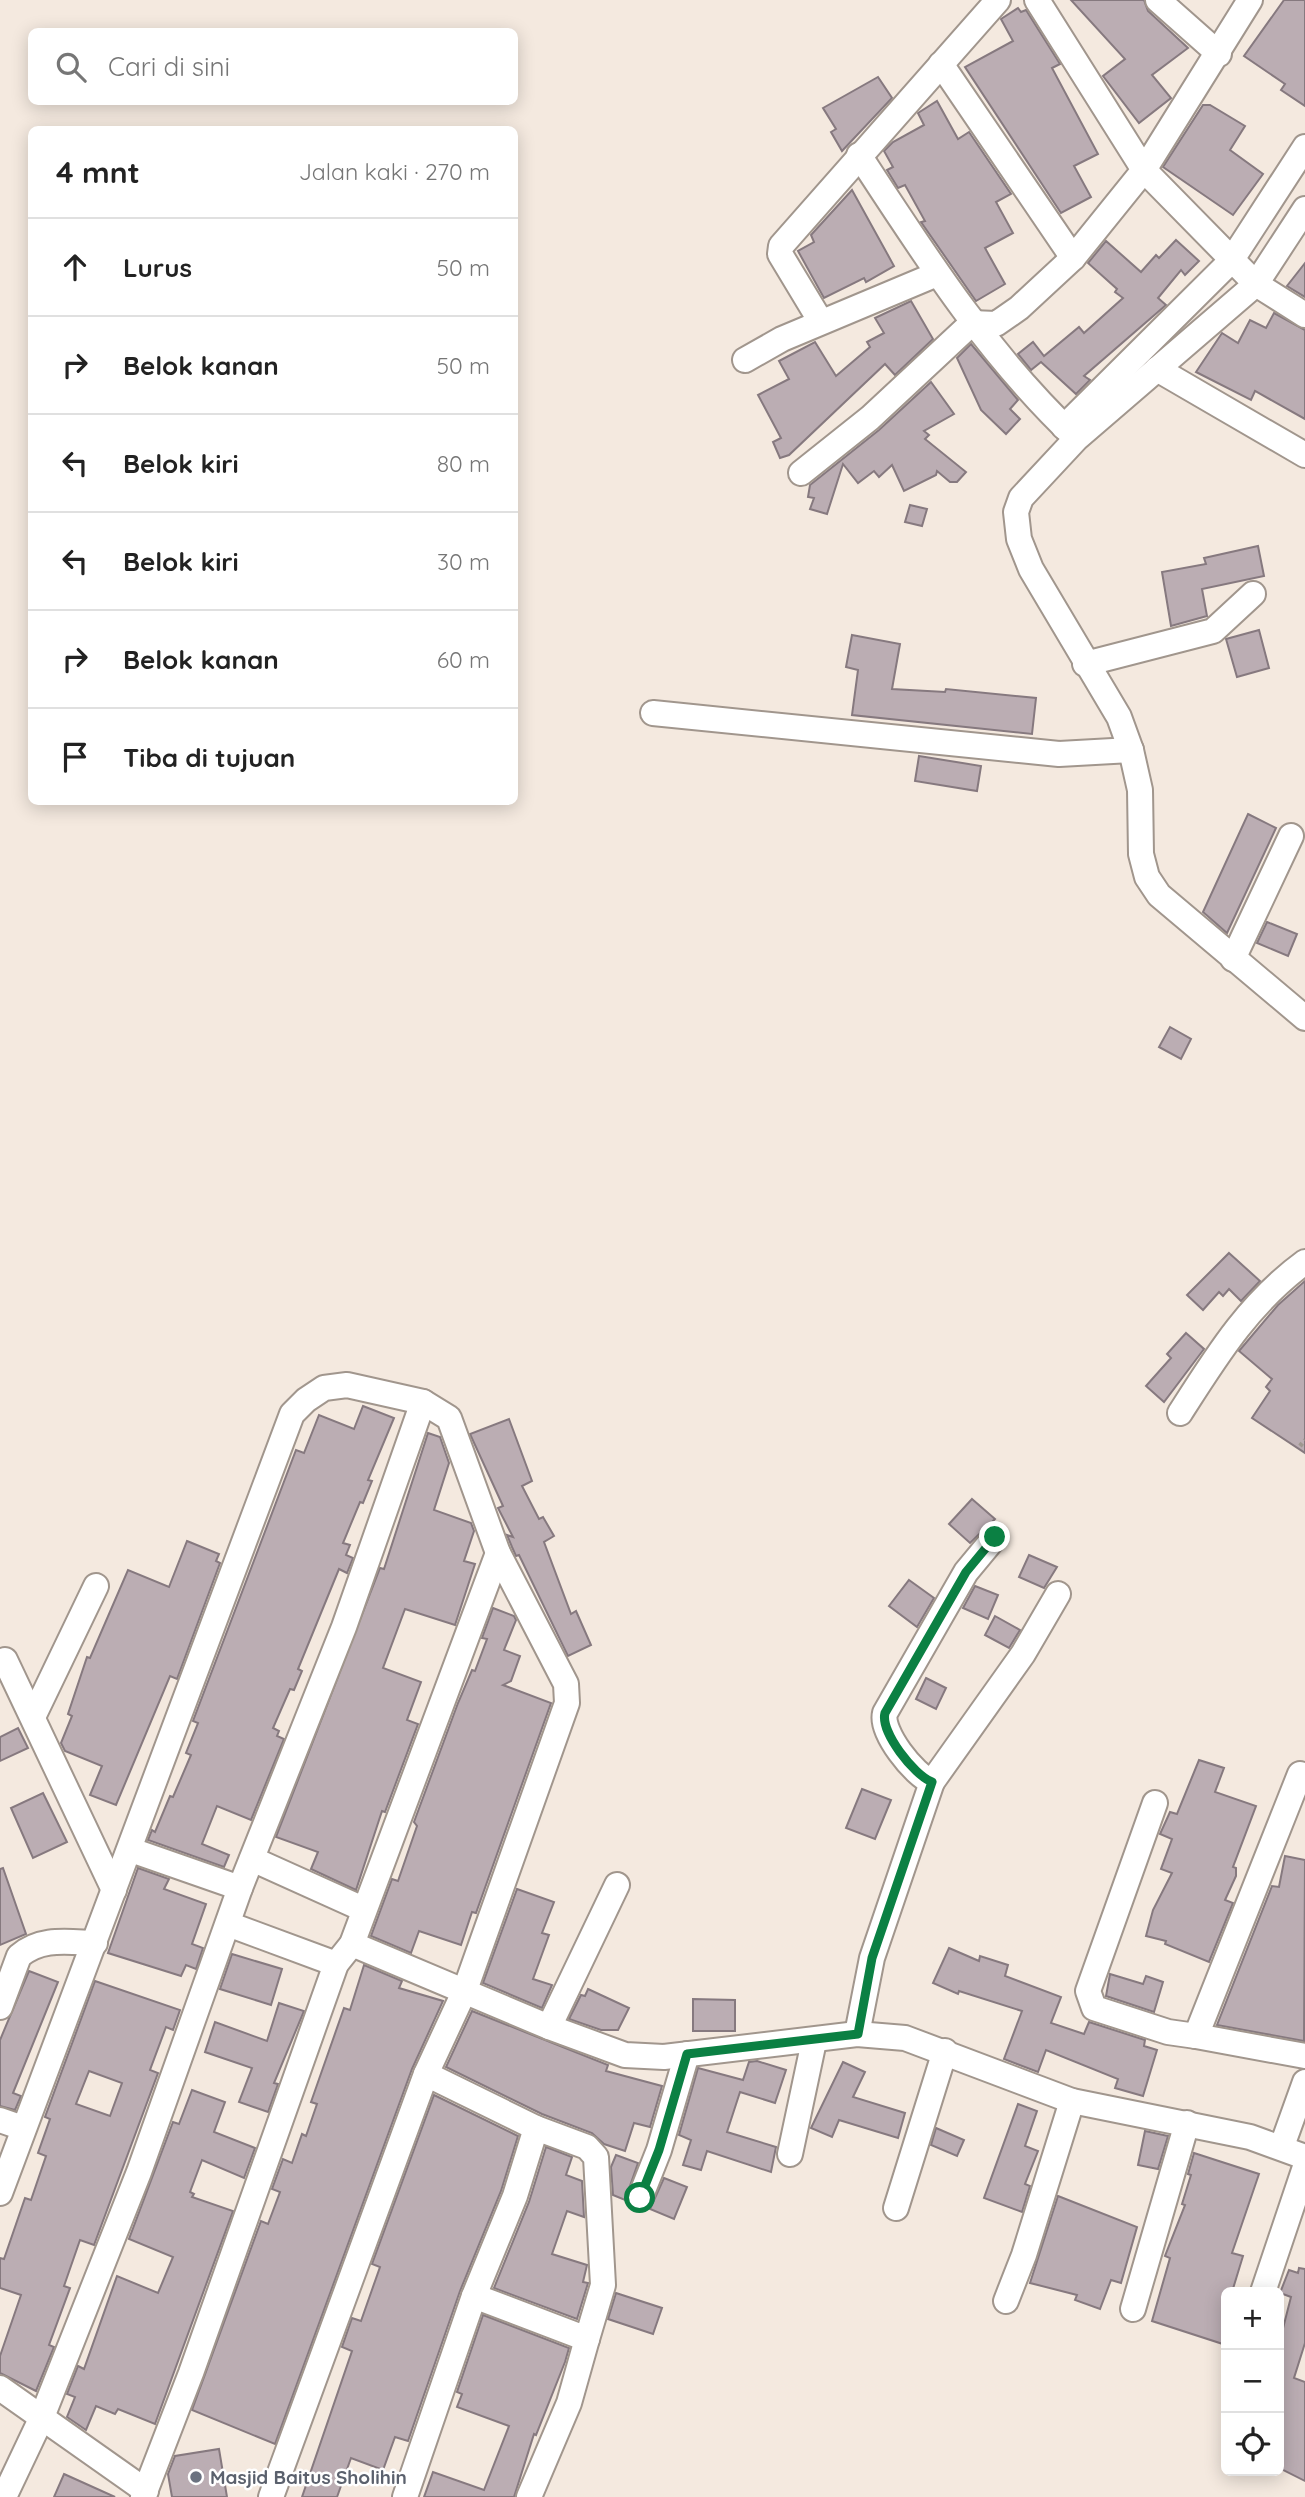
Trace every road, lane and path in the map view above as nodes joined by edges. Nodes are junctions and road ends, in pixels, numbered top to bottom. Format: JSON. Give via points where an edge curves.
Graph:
{"nodes":[{"id":1,"x":998,"y":0,"type":"edge"},
{"id":2,"x":1037,"y":0,"type":"edge"},
{"id":3,"x":1158,"y":0,"type":"edge"},
{"id":4,"x":1250,"y":0,"type":"edge"},
{"id":5,"x":1219,"y":54,"type":"junction"},
{"id":6,"x":942,"y":64,"type":"junction"},
{"id":7,"x":1305,"y":147,"type":"edge"},
{"id":8,"x":859,"y":155,"type":"junction"},
{"id":9,"x":1143,"y":170,"type":"junction"},
{"id":10,"x":1305,"y":209,"type":"edge"},
{"id":11,"x":1073,"y":258,"type":"junction"},
{"id":12,"x":1231,"y":261,"type":"junction"},
{"id":13,"x":937,"y":274,"type":"junction"},
{"id":14,"x":1256,"y":284,"type":"junction"},
{"id":15,"x":1305,"y":315,"type":"edge"},
{"id":16,"x":821,"y":322,"type":"junction"},
{"id":17,"x":972,"y":323,"type":"junction"},
{"id":18,"x":746,"y":360,"type":"dead end"},
{"id":19,"x":1157,"y":369,"type":"junction"},
{"id":20,"x":1070,"y":433,"type":"junction"},
{"id":21,"x":1305,"y":455,"type":"edge"},
{"id":22,"x":801,"y":473,"type":"dead end"},
{"id":23,"x":1253,"y":594,"type":"dead end"},
{"id":24,"x":1085,"y":664,"type":"junction"},
{"id":25,"x":653,"y":713,"type":"dead end"},
{"id":26,"x":1131,"y":750,"type":"junction"},
{"id":27,"x":1291,"y":836,"type":"dead end"},
{"id":28,"x":1233,"y":959,"type":"junction"},
{"id":29,"x":1305,"y":1018,"type":"edge"},
{"id":30,"x":1305,"y":1262,"type":"edge"},
{"id":31,"x":423,"y":1402,"type":"junction"},
{"id":32,"x":1180,"y":1413,"type":"dead end"},
{"id":33,"x":1305,"y":1440,"type":"edge"},
{"id":34,"x":1300,"y":1446,"type":"dead end"},
{"id":35,"x":995,"y":1537,"type":"dead end"},
{"id":36,"x":498,"y":1553,"type":"junction"},
{"id":37,"x":96,"y":1586,"type":"dead end"},
{"id":38,"x":1058,"y":1594,"type":"dead end"},
{"id":39,"x":5,"y":1660,"type":"dead end"},
{"id":40,"x":33,"y":1717,"type":"junction"},
{"id":41,"x":1300,"y":1774,"type":"dead end"},
{"id":42,"x":932,"y":1782,"type":"junction"},
{"id":43,"x":1154,"y":1803,"type":"dead end"},
{"id":44,"x":131,"y":1850,"type":"junction"},
{"id":45,"x":252,"y":1859,"type":"junction"},
{"id":46,"x":617,"y":1885,"type":"dead end"},
{"id":47,"x":240,"y":1888,"type":"junction"},
{"id":48,"x":114,"y":1890,"type":"junction"},
{"id":49,"x":363,"y":1909,"type":"junction"},
{"id":50,"x":228,"y":1924,"type":"junction"},
{"id":51,"x":95,"y":1943,"type":"junction"},
{"id":52,"x":352,"y":1944,"type":"junction"},
{"id":53,"x":336,"y":1964,"type":"junction"},
{"id":54,"x":465,"y":1990,"type":"junction"},
{"id":55,"x":0,"y":2007,"type":"edge"},
{"id":56,"x":549,"y":2027,"type":"junction"},
{"id":57,"x":858,"y":2034,"type":"junction"},
{"id":58,"x":1196,"y":2036,"type":"junction"},
{"id":59,"x":814,"y":2041,"type":"junction"},
{"id":60,"x":944,"y":2051,"type":"junction"},
{"id":61,"x":687,"y":2054,"type":"junction"},
{"id":62,"x":1305,"y":2056,"type":"edge"},
{"id":63,"x":426,"y":2074,"type":"junction"},
{"id":64,"x":1305,"y":2082,"type":"edge"},
{"id":65,"x":1072,"y":2101,"type":"junction"},
{"id":66,"x":0,"y":2120,"type":"edge"},
{"id":67,"x":1187,"y":2123,"type":"junction"},
{"id":68,"x":23,"y":2128,"type":"junction"},
{"id":69,"x":536,"y":2128,"type":"junction"},
{"id":70,"x":1282,"y":2146,"type":"junction"},
{"id":71,"x":790,"y":2154,"type":"dead end"},
{"id":72,"x":1305,"y":2157,"type":"edge"},
{"id":73,"x":1305,"y":2167,"type":"edge"},
{"id":74,"x":0,"y":2193,"type":"edge"},
{"id":75,"x":640,"y":2198,"type":"dead end"},
{"id":76,"x":896,"y":2208,"type":"dead end"},
{"id":77,"x":1265,"y":2287,"type":"edge"},
{"id":78,"x":474,"y":2296,"type":"junction"},
{"id":79,"x":1006,"y":2301,"type":"dead end"},
{"id":80,"x":1133,"y":2309,"type":"dead end"},
{"id":81,"x":587,"y":2339,"type":"junction"},
{"id":82,"x":0,"y":2388,"type":"edge"},
{"id":83,"x":43,"y":2417,"type":"junction"},
{"id":84,"x":144,"y":2494,"type":"edge"},
{"id":85,"x":4,"y":2497,"type":"edge"},
{"id":86,"x":271,"y":2497,"type":"edge"},
{"id":87,"x":405,"y":2497,"type":"edge"},
{"id":88,"x":529,"y":2497,"type":"edge"}],
"edges":[{"from":1,"to":6,"type":"street"},
{"from":2,"to":9,"type":"street"},
{"from":3,"to":5,"type":"street"},
{"from":4,"to":5,"type":"street"},
{"from":5,"to":9,"type":"street"},
{"from":6,"to":8,"type":"street"},
{"from":6,"to":11,"type":"street"},
{"from":7,"to":12,"type":"street"},
{"from":8,"to":13,"type":"street"},
{"from":8,"to":16,"type":"street","via":[[781,246],[780,254]]},
{"from":9,"to":11,"type":"street"},
{"from":9,"to":12,"type":"street"},
{"from":10,"to":14,"type":"street"},
{"from":11,"to":17,"type":"street","via":[[996,324]]},
{"from":12,"to":14,"type":"street"},
{"from":12,"to":20,"type":"street"},
{"from":13,"to":16,"type":"street"},
{"from":13,"to":17,"type":"street"},
{"from":14,"to":15,"type":"street"},
{"from":14,"to":19,"type":"street"},
{"from":16,"to":18,"type":"street"},
{"from":17,"to":20,"type":"street","via":[[1024,387]]},
{"from":17,"to":22,"type":"street","via":[[870,418]]},
{"from":19,"to":20,"type":"street"},
{"from":19,"to":21,"type":"street"},
{"from":20,"to":24,"type":"street","via":[[1021,498],[1016,512],[1019,539],[1031,569]]},
{"from":23,"to":24,"type":"street","via":[[1213,631]]},
{"from":24,"to":26,"type":"street","via":[[1119,716]]},
{"from":25,"to":26,"type":"street","via":[[1059,754]]},
{"from":26,"to":28,"type":"street","via":[[1140,790],[1141,855],[1147,877],[1159,895]]},
{"from":27,"to":28,"type":"street"},
{"from":28,"to":29,"type":"street"},
{"from":30,"to":32,"type":"street","via":[[1273,1286],[1229,1336]]},
{"from":31,"to":36,"type":"street","via":[[449,1418]]},
{"from":31,"to":44,"type":"street","via":[[347,1384],[324,1388],[292,1414]]},
{"from":31,"to":45,"type":"street","via":[[344,1627]]},
{"from":33,"to":34,"type":"path"},
{"from":35,"to":42,"type":"street","via":[[966,1572],[885,1713],[884,1724],[911,1768]]},
{"from":36,"to":49,"type":"street"},
{"from":36,"to":54,"type":"street","via":[[566,1684],[567,1703]]},
{"from":37,"to":40,"type":"street"},
{"from":38,"to":42,"type":"street","via":[[1023,1654]]},
{"from":39,"to":40,"type":"street"},
{"from":40,"to":48,"type":"street"},
{"from":41,"to":58,"type":"street"},
{"from":42,"to":57,"type":"street","via":[[872,1958]]},
{"from":43,"to":58,"type":"street","via":[[1089,2000],[1094,2008],[1168,2032]]},
{"from":44,"to":47,"type":"street"},
{"from":44,"to":48,"type":"street"},
{"from":45,"to":47,"type":"street"},
{"from":45,"to":49,"type":"street"},
{"from":46,"to":56,"type":"street"},
{"from":47,"to":50,"type":"street"},
{"from":48,"to":51,"type":"street"},
{"from":49,"to":52,"type":"street"},
{"from":50,"to":53,"type":"street"},
{"from":50,"to":83,"type":"street","via":[[139,2172]]},
{"from":51,"to":55,"type":"street","via":[[50,1941],[25,1951]]},
{"from":51,"to":68,"type":"street"},
{"from":52,"to":53,"type":"street"},
{"from":52,"to":54,"type":"street"},
{"from":53,"to":84,"type":"street"},
{"from":54,"to":56,"type":"street"},
{"from":54,"to":63,"type":"street"},
{"from":56,"to":61,"type":"street","via":[[625,2055]]},
{"from":57,"to":59,"type":"street"},
{"from":57,"to":60,"type":"street","via":[[905,2038]]},
{"from":58,"to":62,"type":"street"},
{"from":59,"to":61,"type":"street"},
{"from":59,"to":71,"type":"street"},
{"from":60,"to":65,"type":"street"},
{"from":60,"to":76,"type":"street"},
{"from":61,"to":75,"type":"street"},
{"from":63,"to":69,"type":"street"},
{"from":63,"to":86,"type":"street"},
{"from":64,"to":70,"type":"street"},
{"from":65,"to":67,"type":"street"},
{"from":65,"to":79,"type":"street"},
{"from":66,"to":68,"type":"street"},
{"from":67,"to":70,"type":"street"},
{"from":67,"to":80,"type":"street"},
{"from":68,"to":74,"type":"street"},
{"from":69,"to":78,"type":"street","via":[[516,2196]]},
{"from":69,"to":81,"type":"street","via":[[587,2147],[596,2157],[603,2285]]},
{"from":70,"to":72,"type":"street"},
{"from":73,"to":77,"type":"street"},
{"from":78,"to":81,"type":"street"},
{"from":78,"to":87,"type":"street"},
{"from":81,"to":88,"type":"street","via":[[569,2403]]},
{"from":82,"to":83,"type":"street"},
{"from":83,"to":84,"type":"street"},
{"from":83,"to":85,"type":"street"}]}
